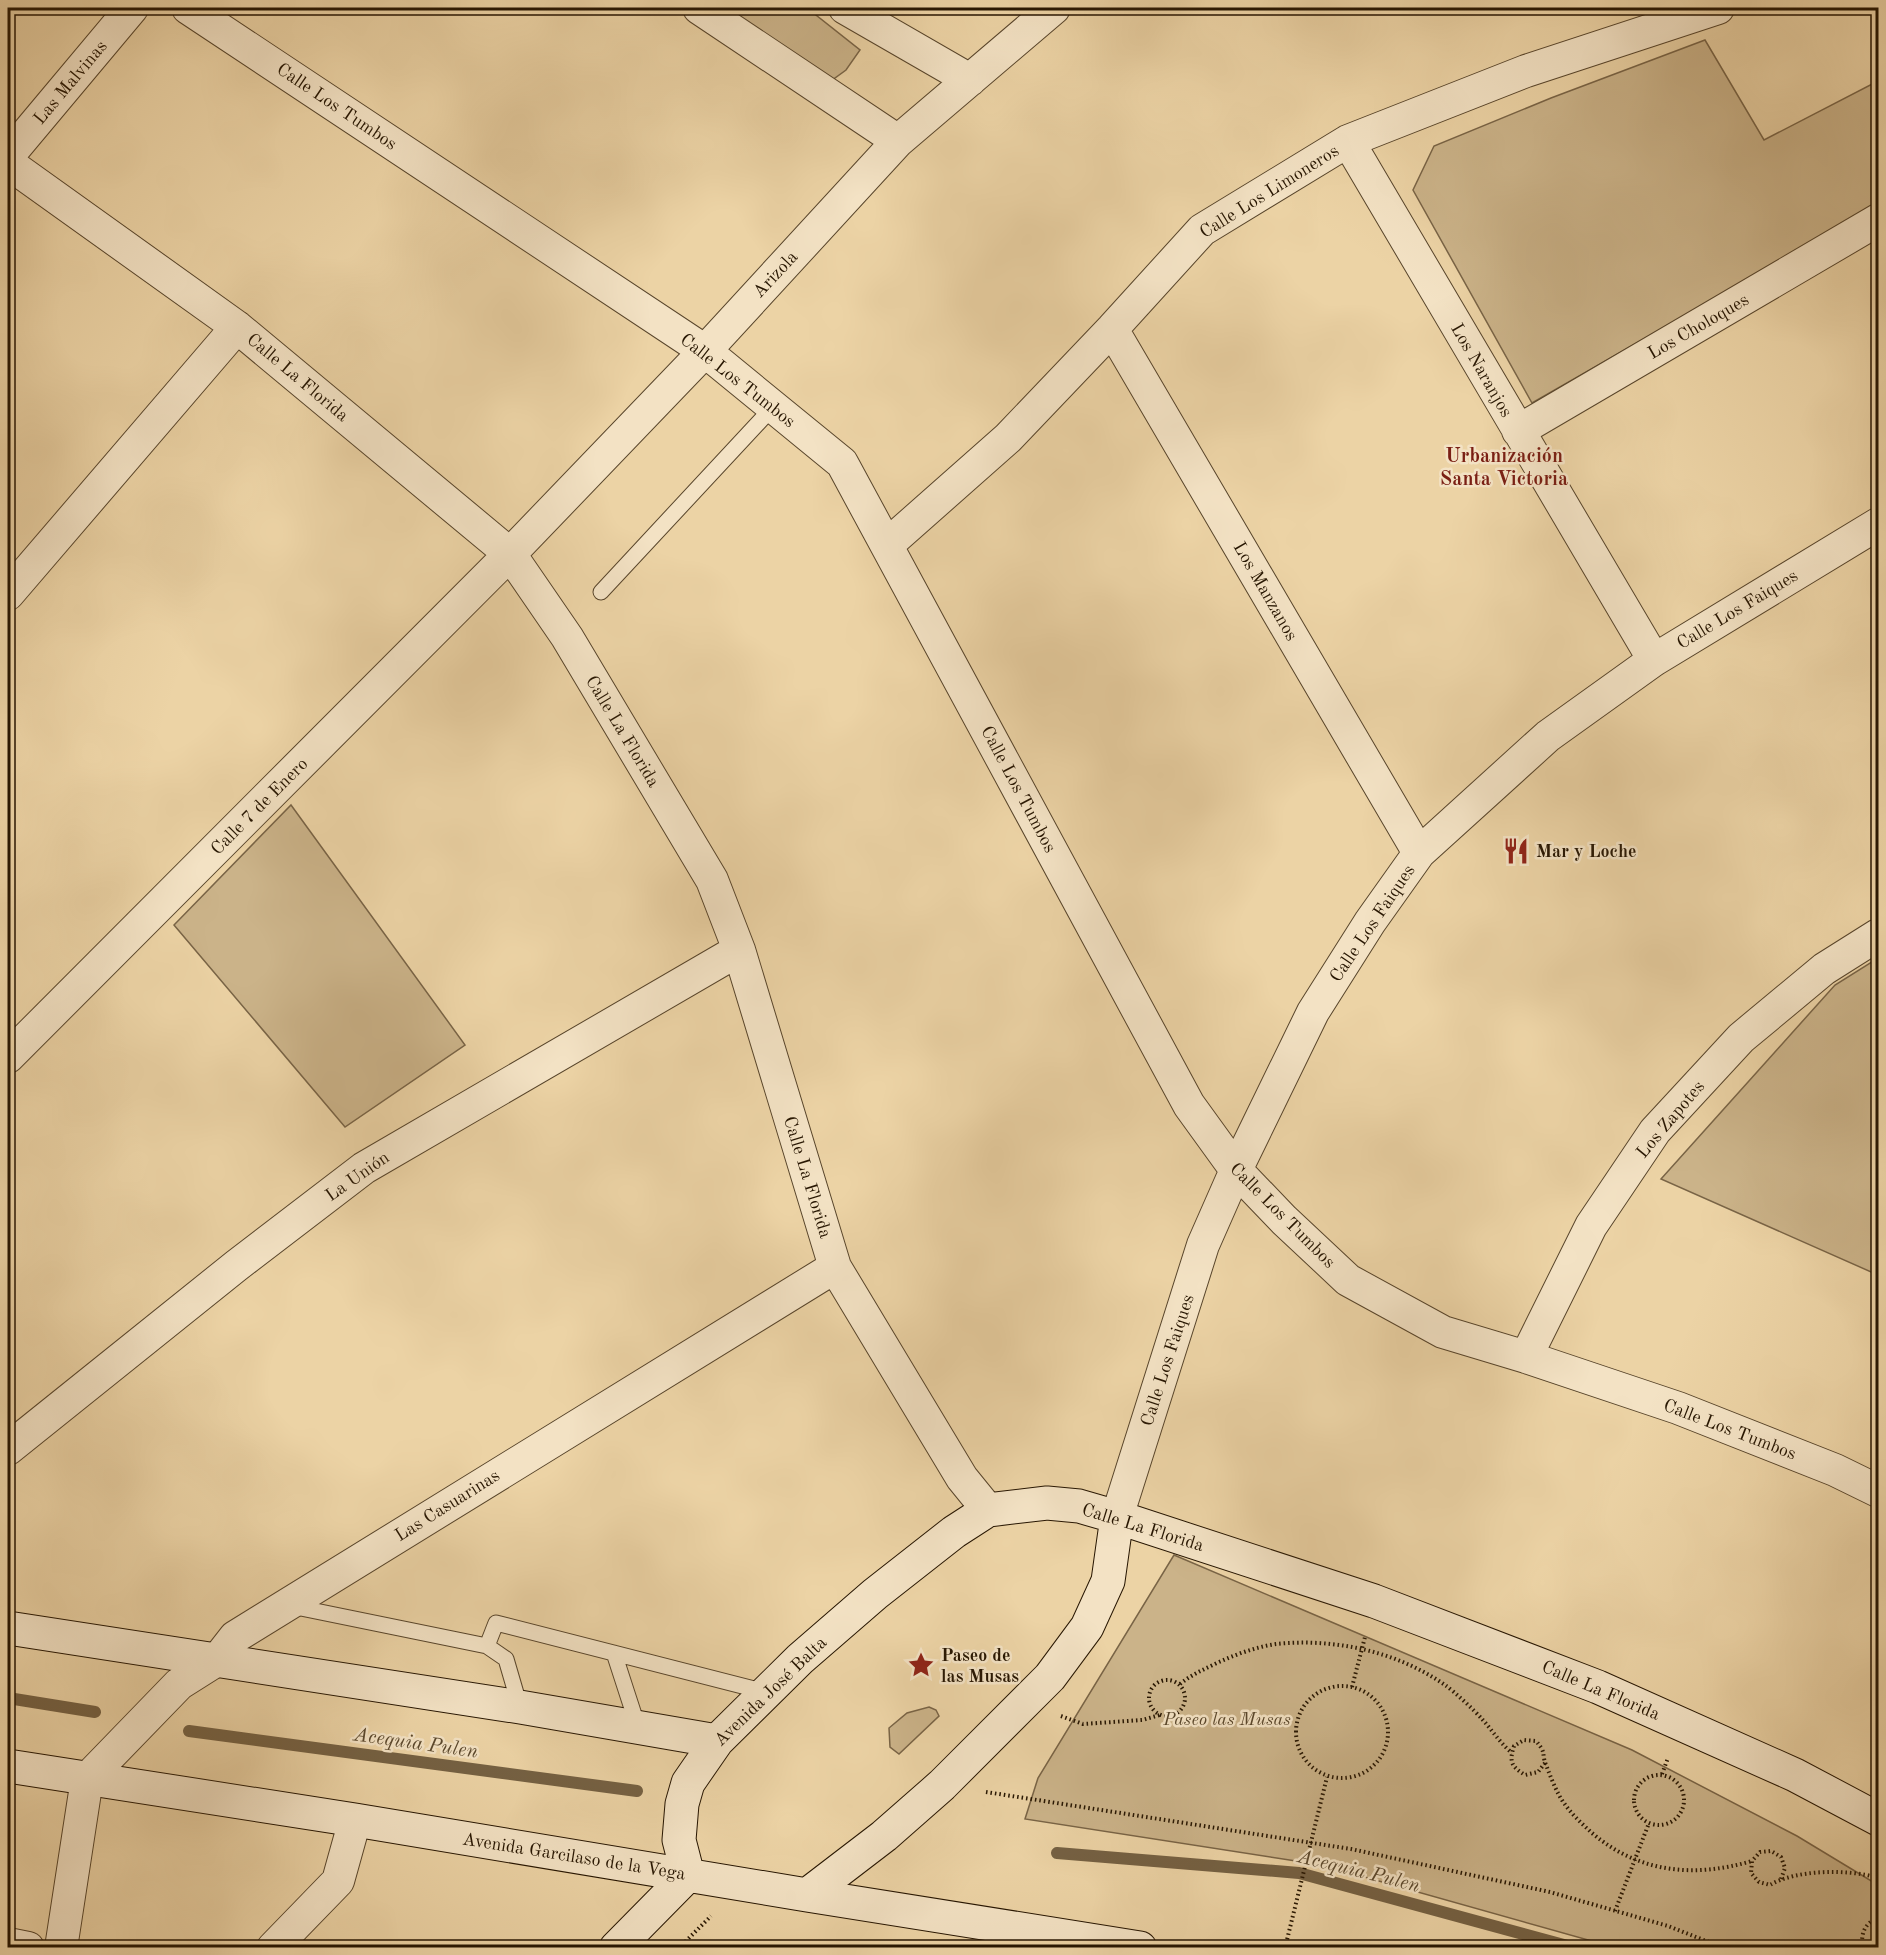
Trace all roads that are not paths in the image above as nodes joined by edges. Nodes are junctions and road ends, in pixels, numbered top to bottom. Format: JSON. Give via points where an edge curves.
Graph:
{"nodes":[{"id":1,"x":132,"y":8,"type":"edge"},
{"id":2,"x":188,"y":8,"type":"edge"},
{"id":3,"x":699,"y":8,"type":"edge"},
{"id":4,"x":844,"y":8,"type":"edge"},
{"id":5,"x":1054,"y":8,"type":"edge"},
{"id":6,"x":1718,"y":8,"type":"edge"},
{"id":7,"x":970,"y":80,"type":"junction"},
{"id":8,"x":898,"y":141,"type":"junction"},
{"id":9,"x":1348,"y":141,"type":"junction"},
{"id":10,"x":8,"y":156,"type":"edge"},
{"id":11,"x":8,"y":163,"type":"edge"},
{"id":12,"x":1878,"y":220,"type":"edge"},
{"id":13,"x":237,"y":327,"type":"junction"},
{"id":14,"x":1112,"y":329,"type":"junction"},
{"id":15,"x":705,"y":351,"type":"junction"},
{"id":16,"x":774,"y":406,"type":"junction"},
{"id":17,"x":1518,"y":431,"type":"junction"},
{"id":18,"x":1878,"y":524,"type":"edge"},
{"id":19,"x":887,"y":544,"type":"junction"},
{"id":20,"x":510,"y":554,"type":"junction"},
{"id":21,"x":601,"y":592,"type":"dead end"},
{"id":22,"x":8,"y":594,"type":"edge"},
{"id":23,"x":1653,"y":660,"type":"junction"},
{"id":24,"x":1419,"y":853,"type":"junction"},
{"id":25,"x":1878,"y":935,"type":"edge"},
{"id":26,"x":739,"y":950,"type":"junction"},
{"id":27,"x":8,"y":1057,"type":"edge"},
{"id":28,"x":1236,"y":1170,"type":"junction"},
{"id":29,"x":835,"y":1267,"type":"junction"},
{"id":30,"x":1526,"y":1357,"type":"junction"},
{"id":31,"x":8,"y":1449,"type":"edge"},
{"id":32,"x":1878,"y":1491,"type":"edge"},
{"id":33,"x":988,"y":1510,"type":"junction"},
{"id":34,"x":1117,"y":1518,"type":"junction"},
{"id":35,"x":285,"y":1605,"type":"junction"},
{"id":36,"x":8,"y":1628,"type":"edge"},
{"id":37,"x":488,"y":1646,"type":"junction"},
{"id":38,"x":614,"y":1653,"type":"junction"},
{"id":39,"x":217,"y":1660,"type":"junction"},
{"id":40,"x":766,"y":1692,"type":"junction"},
{"id":41,"x":520,"y":1707,"type":"junction"},
{"id":42,"x":638,"y":1727,"type":"junction"},
{"id":43,"x":717,"y":1741,"type":"junction"},
{"id":44,"x":8,"y":1766,"type":"edge"},
{"id":45,"x":87,"y":1779,"type":"junction"},
{"id":46,"x":1878,"y":1819,"type":"edge"},
{"id":47,"x":355,"y":1820,"type":"junction"},
{"id":48,"x":688,"y":1875,"type":"junction"},
{"id":49,"x":807,"y":1896,"type":"junction"},
{"id":50,"x":8,"y":1944,"type":"edge"},
{"id":51,"x":28,"y":1947,"type":"edge"},
{"id":52,"x":61,"y":1947,"type":"edge"},
{"id":53,"x":273,"y":1947,"type":"edge"},
{"id":54,"x":616,"y":1947,"type":"edge"},
{"id":55,"x":1140,"y":1947,"type":"edge"}],
"edges":[{"from":1,"to":10,"type":"street","name":"Las Malvinas"},
{"from":2,"to":15,"type":"street","name":"Calle Los Tumbos"},
{"from":3,"to":8,"type":"street"},
{"from":4,"to":7,"type":"street"},
{"from":5,"to":7,"type":"street","name":"Arizola"},
{"from":6,"to":9,"type":"street","name":"Calle Los Limoneros","via":[[1526,71]]},
{"from":7,"to":8,"type":"street","name":"Arizola"},
{"from":8,"to":15,"type":"street","name":"Arizola"},
{"from":9,"to":14,"type":"street","name":"Calle Los Limoneros","via":[[1202,230]]},
{"from":9,"to":17,"type":"street","name":"Los Naranjos"},
{"from":11,"to":13,"type":"street","name":"Calle La Florida"},
{"from":12,"to":17,"type":"street","name":"Los Choloques"},
{"from":13,"to":20,"type":"street","name":"Calle La Florida"},
{"from":13,"to":22,"type":"street"},
{"from":14,"to":19,"type":"street","name":"Calle Los Limoneros","via":[[1008,438]]},
{"from":14,"to":24,"type":"street","name":"Los Manzanos"},
{"from":15,"to":16,"type":"street","name":"Calle Los Tumbos"},
{"from":15,"to":20,"type":"street","name":"Arizola"},
{"from":16,"to":19,"type":"street","name":"Calle Los Tumbos","via":[[842,463]]},
{"from":16,"to":21,"type":"lane"},
{"from":17,"to":23,"type":"street","name":"Los Naranjos"},
{"from":18,"to":23,"type":"street","name":"Calle Los Faiques"},
{"from":19,"to":28,"type":"street","name":"Calle Los Tumbos","via":[[1189,1105]]},
{"from":20,"to":26,"type":"street","name":"Calle La Florida","via":[[567,637],[712,880]]},
{"from":20,"to":27,"type":"street","name":"Calle 7 de Enero"},
{"from":23,"to":24,"type":"street","name":"Calle Los Faiques","via":[[1548,736]]},
{"from":24,"to":28,"type":"street","name":"Calle Los Faiques","via":[[1313,1012]]},
{"from":25,"to":30,"type":"street","name":"Los Zapotes","via":[[1824,969],[1741,1038],[1655,1131],[1591,1226]]},
{"from":26,"to":29,"type":"street","name":"Calle La Florida"},
{"from":26,"to":31,"type":"street","name":"La Unión","via":[[364,1168]]},
{"from":28,"to":30,"type":"street","name":"Calle Los Tumbos","via":[[1348,1280],[1443,1332]]},
{"from":28,"to":34,"type":"street","name":"Calle Los Faiques","via":[[1203,1245]]},
{"from":29,"to":33,"type":"street","name":"Calle La Florida","via":[[962,1478]]},
{"from":29,"to":35,"type":"street","name":"Las Casuarinas"},
{"from":30,"to":32,"type":"street","name":"Calle Los Tumbos","via":[[1678,1408]]},
{"from":33,"to":34,"type":"street","name":"Calle La Florida","via":[[1047,1503],[1078,1506]]},
{"from":33,"to":40,"type":"street","name":"Avenida José Balta","via":[[875,1594]]},
{"from":34,"to":46,"type":"street","name":"Calle La Florida","via":[[1374,1601],[1598,1687],[1795,1775]]},
{"from":34,"to":49,"type":"street","via":[[1108,1581],[1087,1627],[1050,1677],[942,1785]]},
{"from":35,"to":37,"type":"lane"},
{"from":35,"to":39,"type":"street","name":"Las Casuarinas","via":[[235,1637]]},
{"from":36,"to":39,"type":"street"},
{"from":37,"to":38,"type":"lane","via":[[496,1623]]},
{"from":37,"to":41,"type":"lane","via":[[506,1659]]},
{"from":38,"to":40,"type":"lane"},
{"from":38,"to":42,"type":"lane"},
{"from":39,"to":41,"type":"street"},
{"from":39,"to":45,"type":"street","name":"Las Casuarinas","via":[[179,1684]]},
{"from":40,"to":43,"type":"street","name":"Avenida José Balta"},
{"from":41,"to":42,"type":"street"},
{"from":42,"to":43,"type":"street"},
{"from":43,"to":48,"type":"street","name":"Avenida José Balta","via":[[688,1783],[682,1804],[679,1840]]},
{"from":44,"to":45,"type":"street","name":"Avenida Garcilaso de la Vega"},
{"from":45,"to":47,"type":"street","name":"Avenida Garcilaso de la Vega"},
{"from":45,"to":52,"type":"street"},
{"from":47,"to":48,"type":"street","name":"Avenida Garcilaso de la Vega"},
{"from":47,"to":53,"type":"street","via":[[338,1881]]},
{"from":48,"to":49,"type":"street","name":"Avenida Garcilaso de la Vega"},
{"from":48,"to":54,"type":"street"},
{"from":49,"to":55,"type":"street","name":"Avenida Garcilaso de la Vega"},
{"from":50,"to":51,"type":"street"}]}
